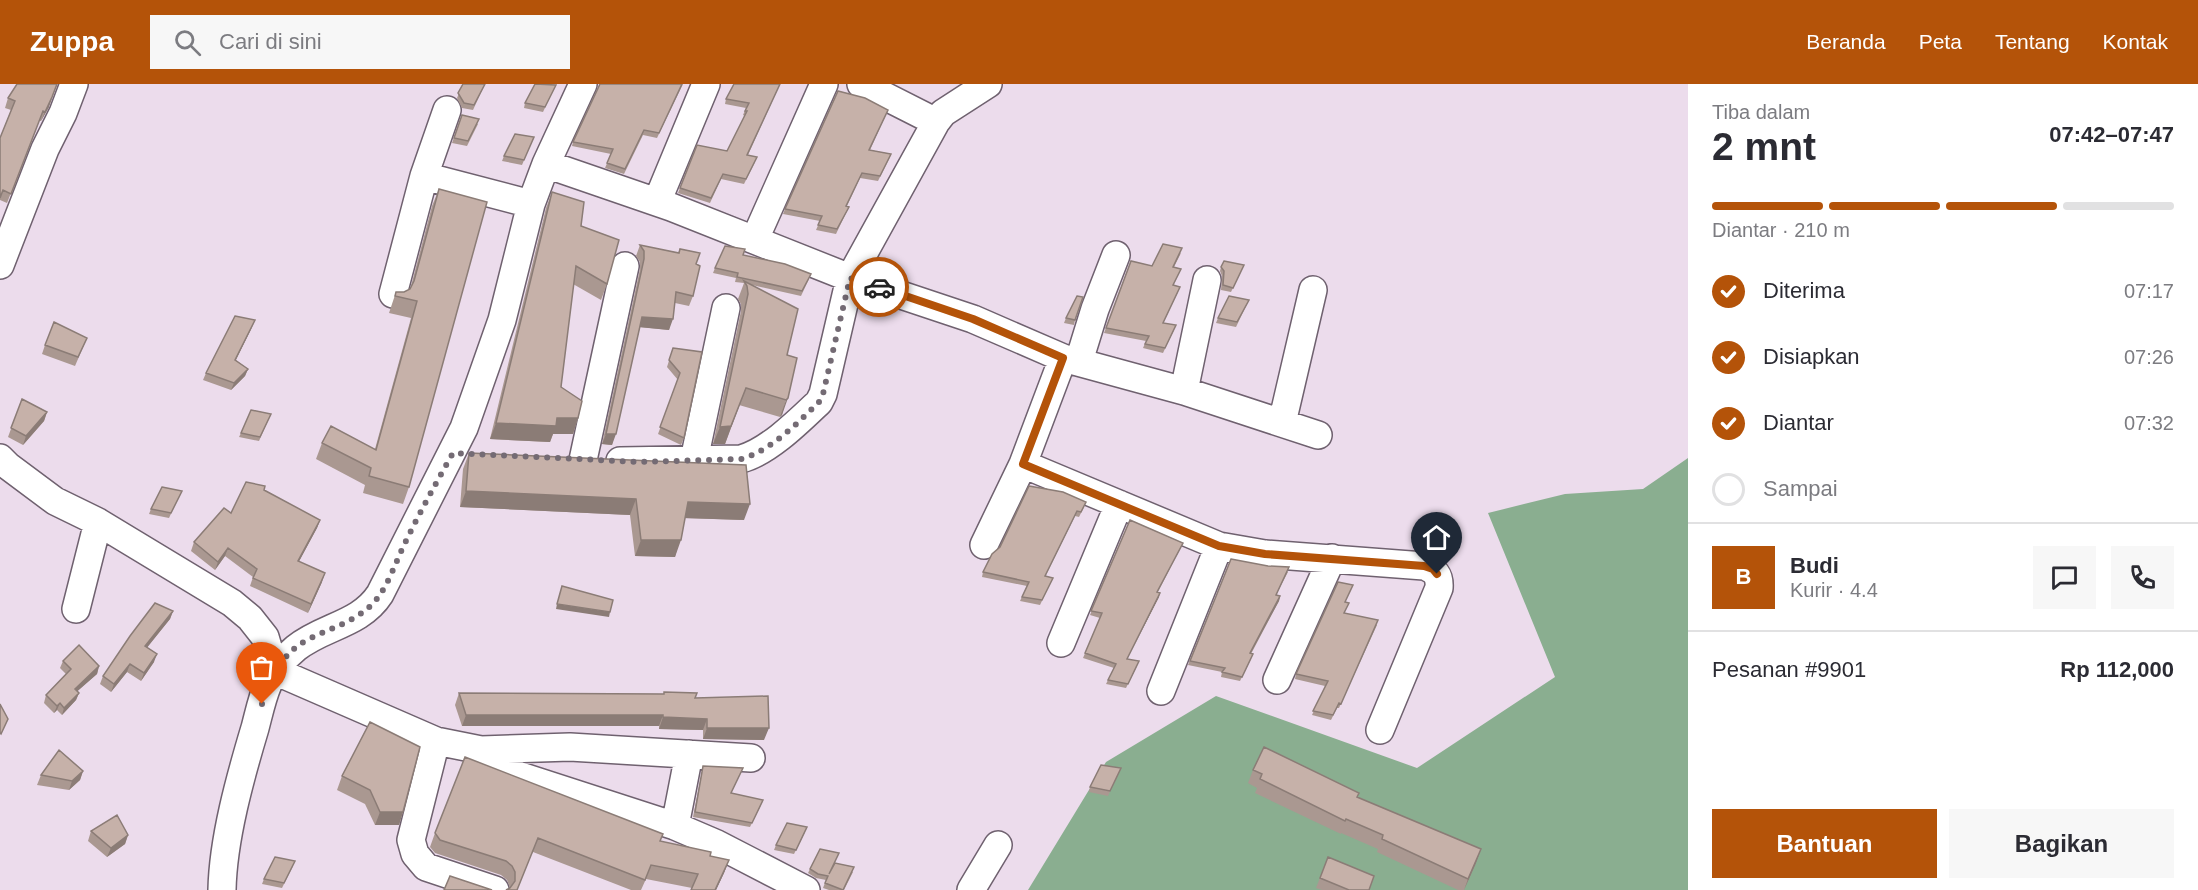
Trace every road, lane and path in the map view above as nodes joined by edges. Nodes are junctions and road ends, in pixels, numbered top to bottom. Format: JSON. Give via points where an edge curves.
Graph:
{"nodes":[{"id":1,"x":74,"y":84,"type":"edge"},
{"id":2,"x":583,"y":84,"type":"edge"},
{"id":3,"x":706,"y":84,"type":"edge"},
{"id":4,"x":824,"y":84,"type":"edge"},
{"id":5,"x":861,"y":84,"type":"edge"},
{"id":6,"x":988,"y":84,"type":"edge"},
{"id":7,"x":447,"y":110,"type":"dead end"},
{"id":8,"x":936,"y":122,"type":"junction"},
{"id":9,"x":546,"y":164,"type":"junction"},
{"id":10,"x":424,"y":176,"type":"junction"},
{"id":11,"x":657,"y":202,"type":"junction"},
{"id":12,"x":531,"y":204,"type":"junction"},
{"id":13,"x":755,"y":239,"type":"junction"},
{"id":14,"x":1116,"y":255,"type":"dead end"},
{"id":15,"x":0,"y":265,"type":"edge"},
{"id":16,"x":626,"y":266,"type":"dead end"},
{"id":17,"x":850,"y":278,"type":"junction"},
{"id":18,"x":1207,"y":280,"type":"dead end"},
{"id":19,"x":1314,"y":290,"type":"dead end"},
{"id":20,"x":393,"y":294,"type":"edge"},
{"id":21,"x":726,"y":308,"type":"dead end"},
{"id":22,"x":1071,"y":360,"type":"junction"},
{"id":23,"x":1184,"y":391,"type":"junction"},
{"id":24,"x":1282,"y":423,"type":"junction"},
{"id":25,"x":1318,"y":435,"type":"dead end"},
{"id":26,"x":0,"y":458,"type":"edge"},
{"id":27,"x":694,"y":460,"type":"junction"},
{"id":28,"x":1023,"y":464,"type":"junction"},
{"id":29,"x":1119,"y":504,"type":"junction"},
{"id":30,"x":98,"y":522,"type":"junction"},
{"id":31,"x":984,"y":545,"type":"dead end"},
{"id":32,"x":1219,"y":546,"type":"junction"},
{"id":33,"x":1332,"y":558,"type":"junction"},
{"id":34,"x":76,"y":609,"type":"dead end"},
{"id":35,"x":1062,"y":643,"type":"dead end"},
{"id":36,"x":275,"y":671,"type":"junction"},
{"id":37,"x":1277,"y":680,"type":"dead end"},
{"id":38,"x":1161,"y":691,"type":"dead end"},
{"id":39,"x":1380,"y":730,"type":"dead end"},
{"id":40,"x":436,"y":741,"type":"junction"},
{"id":41,"x":481,"y":750,"type":"junction"},
{"id":42,"x":689,"y":754,"type":"junction"},
{"id":43,"x":751,"y":758,"type":"dead end"},
{"id":44,"x":675,"y":826,"type":"junction"},
{"id":45,"x":998,"y":844,"type":"dead end"},
{"id":46,"x":762,"y":879,"type":"edge"},
{"id":47,"x":222,"y":890,"type":"edge"},
{"id":48,"x":495,"y":890,"type":"edge"},
{"id":49,"x":807,"y":890,"type":"edge"},
{"id":50,"x":971,"y":890,"type":"edge"}],
"edges":[{"from":1,"to":15,"type":"street"},
{"from":2,"to":9,"type":"street"},
{"from":3,"to":11,"type":"street"},
{"from":4,"to":13,"type":"street"},
{"from":5,"to":8,"type":"street"},
{"from":6,"to":8,"type":"street"},
{"from":7,"to":10,"type":"street"},
{"from":8,"to":17,"type":"street"},
{"from":9,"to":11,"type":"street"},
{"from":9,"to":12,"type":"street"},
{"from":10,"to":12,"type":"street"},
{"from":10,"to":20,"type":"street"},
{"from":11,"to":13,"type":"street"},
{"from":12,"to":36,"type":"street","via":[[502,320],[464,428],[464,454],[418,517],[377,598],[355,619],[307,640]]},
{"from":13,"to":17,"type":"street"},
{"from":14,"to":22,"type":"street"},
{"from":16,"to":27,"type":"street","via":[[572,460]]},
{"from":17,"to":22,"type":"street","via":[[973,319]]},
{"from":17,"to":27,"type":"street","via":[[819,402],[757,454],[741,459]]},
{"from":18,"to":23,"type":"street"},
{"from":19,"to":24,"type":"street"},
{"from":21,"to":27,"type":"street"},
{"from":22,"to":23,"type":"street"},
{"from":22,"to":28,"type":"street"},
{"from":23,"to":24,"type":"street"},
{"from":24,"to":25,"type":"street"},
{"from":26,"to":30,"type":"street","via":[[55,501]]},
{"from":28,"to":29,"type":"street"},
{"from":28,"to":31,"type":"street"},
{"from":29,"to":32,"type":"street"},
{"from":29,"to":35,"type":"street"},
{"from":30,"to":34,"type":"street"},
{"from":30,"to":36,"type":"street","via":[[232,603],[250,618],[265,637]]},
{"from":32,"to":33,"type":"street","via":[[1256,553]]},
{"from":32,"to":38,"type":"street"},
{"from":33,"to":37,"type":"street"},
{"from":33,"to":39,"type":"street","via":[[1424,566],[1433,569],[1440,582]]},
{"from":36,"to":40,"type":"street"},
{"from":36,"to":47,"type":"street","via":[[247,753],[225,851]]},
{"from":40,"to":41,"type":"street"},
{"from":40,"to":48,"type":"street","via":[[411,840],[415,854],[426,867]]},
{"from":41,"to":42,"type":"street","via":[[570,747]]},
{"from":41,"to":44,"type":"street","via":[[508,772]]},
{"from":42,"to":43,"type":"street"},
{"from":42,"to":44,"type":"street"},
{"from":44,"to":46,"type":"street","via":[[717,844]]},
{"from":45,"to":50,"type":"street"},
{"from":46,"to":49,"type":"street"}]}
